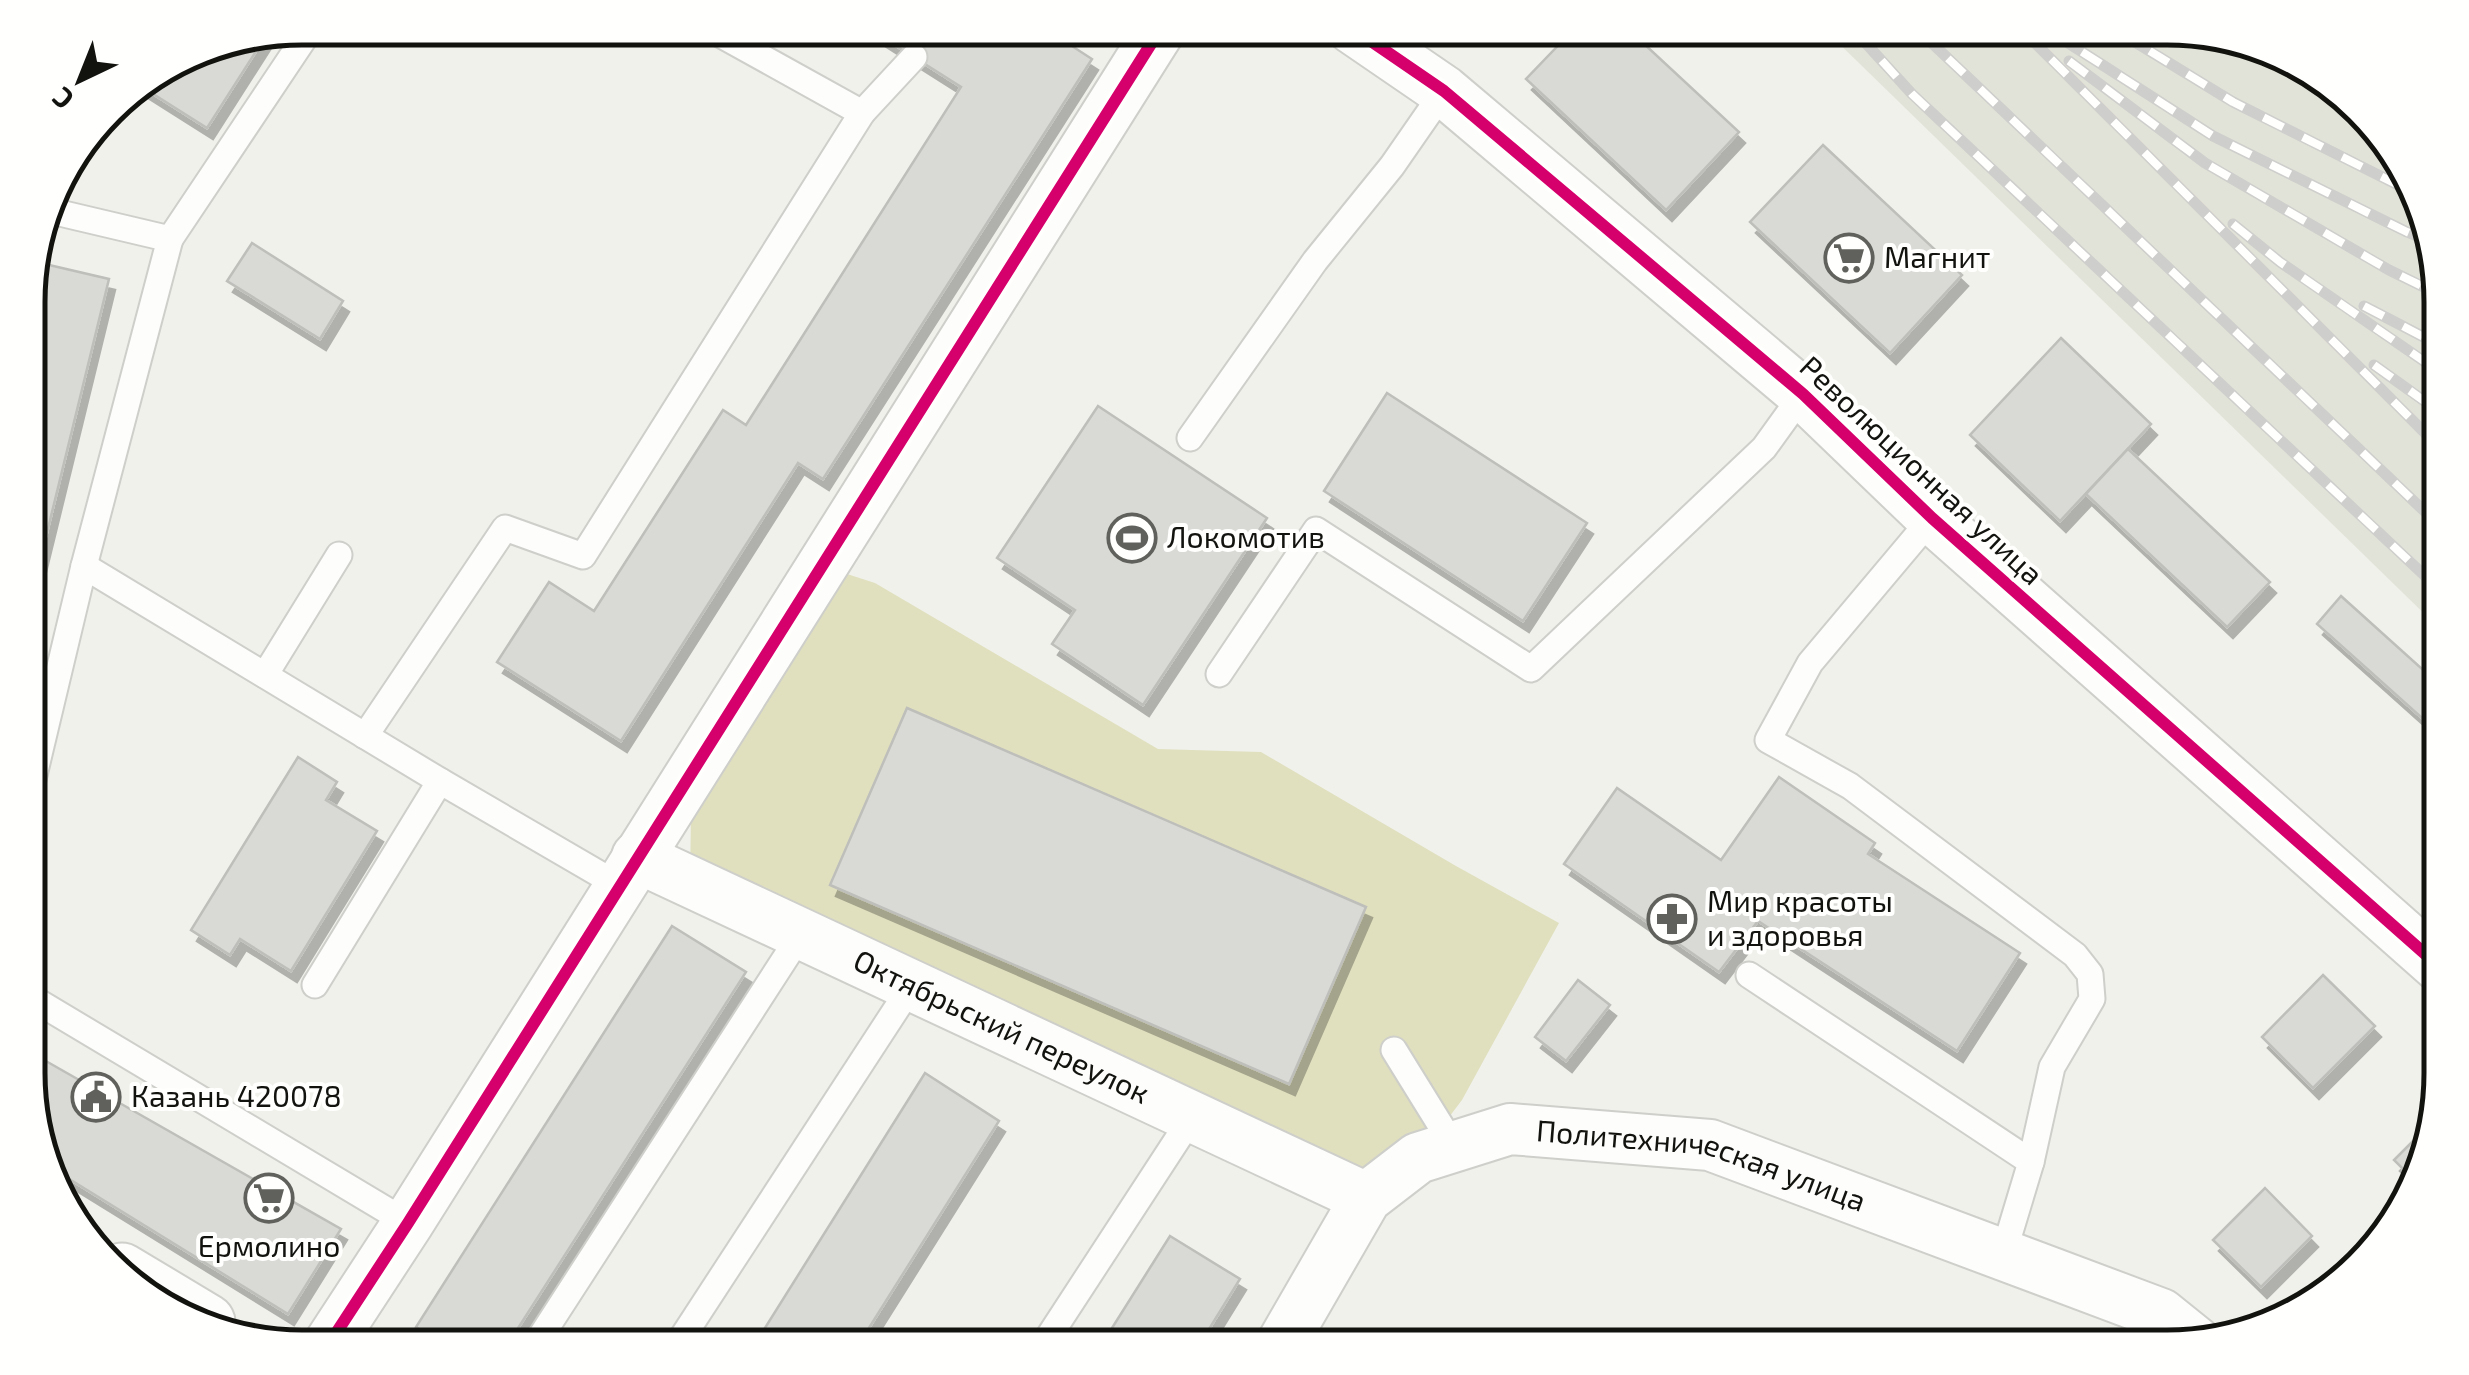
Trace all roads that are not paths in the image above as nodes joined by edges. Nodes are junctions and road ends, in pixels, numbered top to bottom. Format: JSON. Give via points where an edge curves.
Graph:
{"nodes":[{"id":1,"x":299,"y":45,"type":"edge"},
{"id":2,"x":739,"y":45,"type":"edge"},
{"id":3,"x":1151,"y":45,"type":"edge"},
{"id":4,"x":1377,"y":45,"type":"edge"},
{"id":5,"x":914,"y":57,"type":"dead end"},
{"id":6,"x":1444,"y":91,"type":"junction"},
{"id":7,"x":862,"y":114,"type":"junction"},
{"id":8,"x":61,"y":213,"type":"edge"},
{"id":9,"x":170,"y":238,"type":"junction"},
{"id":10,"x":1803,"y":394,"type":"junction"},
{"id":11,"x":1190,"y":438,"type":"dead end"},
{"id":12,"x":1932,"y":518,"type":"junction"},
{"id":13,"x":338,"y":555,"type":"dead end"},
{"id":14,"x":84,"y":566,"type":"junction"},
{"id":15,"x":264,"y":674,"type":"junction"},
{"id":16,"x":1218,"y":674,"type":"dead end"},
{"id":17,"x":45,"y":729,"type":"edge"},
{"id":18,"x":365,"y":736,"type":"junction"},
{"id":19,"x":440,"y":781,"type":"junction"},
{"id":20,"x":628,"y":871,"type":"junction"},
{"id":21,"x":801,"y":934,"type":"junction"},
{"id":22,"x":2423,"y":952,"type":"edge"},
{"id":23,"x":1750,"y":975,"type":"dead end"},
{"id":24,"x":314,"y":985,"type":"dead end"},
{"id":25,"x":912,"y":986,"type":"junction"},
{"id":26,"x":45,"y":1006,"type":"edge"},
{"id":27,"x":1394,"y":1050,"type":"dead end"},
{"id":28,"x":1192,"y":1117,"type":"junction"},
{"id":29,"x":1454,"y":1147,"type":"junction"},
{"id":30,"x":2032,"y":1162,"type":"junction"},
{"id":31,"x":1366,"y":1198,"type":"junction"},
{"id":32,"x":408,"y":1223,"type":"junction"},
{"id":33,"x":2003,"y":1255,"type":"junction"},
{"id":34,"x":1300,"y":1329,"type":"edge"},
{"id":35,"x":2180,"y":1329,"type":"edge"},
{"id":36,"x":339,"y":1330,"type":"edge"},
{"id":37,"x":546,"y":1330,"type":"edge"},
{"id":38,"x":688,"y":1330,"type":"edge"},
{"id":39,"x":1053,"y":1330,"type":"edge"}],
"edges":[{"from":1,"to":9,"type":"lane"},
{"from":2,"to":7,"type":"lane"},
{"from":3,"to":20,"type":"street"},
{"from":4,"to":6,"type":"street","name":"Революционная улица"},
{"from":5,"to":7,"type":"lane"},
{"from":6,"to":10,"type":"street","name":"Революционная улица"},
{"from":6,"to":11,"type":"lane"},
{"from":7,"to":18,"type":"lane","via":[[583,556],[505,528]]},
{"from":8,"to":9,"type":"lane"},
{"from":9,"to":14,"type":"lane"},
{"from":10,"to":12,"type":"street","name":"Революционная улица"},
{"from":10,"to":16,"type":"lane","via":[[1764,448],[1531,670],[1316,530]]},
{"from":12,"to":22,"type":"street","name":"Революционная улица"},
{"from":12,"to":30,"type":"lane","via":[[1810,664],[1768,740],[1850,786],[2074,955],[2090,974],[2092,999],[2052,1066]]},
{"from":13,"to":15,"type":"lane"},
{"from":14,"to":15,"type":"lane"},
{"from":14,"to":17,"type":"lane"},
{"from":15,"to":18,"type":"lane"},
{"from":18,"to":19,"type":"lane"},
{"from":19,"to":20,"type":"lane"},
{"from":19,"to":24,"type":"lane"},
{"from":20,"to":21,"type":"street","name":"Октябрьский переулок"},
{"from":20,"to":32,"type":"street"},
{"from":21,"to":25,"type":"street","name":"Октябрьский переулок"},
{"from":21,"to":37,"type":"lane"},
{"from":23,"to":30,"type":"lane"},
{"from":25,"to":28,"type":"street","name":"Октябрьский переулок"},
{"from":25,"to":38,"type":"lane"},
{"from":26,"to":32,"type":"lane"},
{"from":27,"to":29,"type":"lane"},
{"from":28,"to":31,"type":"street","name":"Октябрьский переулок"},
{"from":28,"to":39,"type":"lane"},
{"from":29,"to":31,"type":"street","name":"Политехническая улица","via":[[1418,1158]]},
{"from":29,"to":33,"type":"street","name":"Политехническая улица","via":[[1510,1129],[1710,1145]]},
{"from":30,"to":33,"type":"lane"},
{"from":31,"to":34,"type":"street","name":"Политехническая улица"},
{"from":32,"to":36,"type":"street"},
{"from":33,"to":35,"type":"street","name":"Политехническая улица","via":[[2161,1314]]}]}
